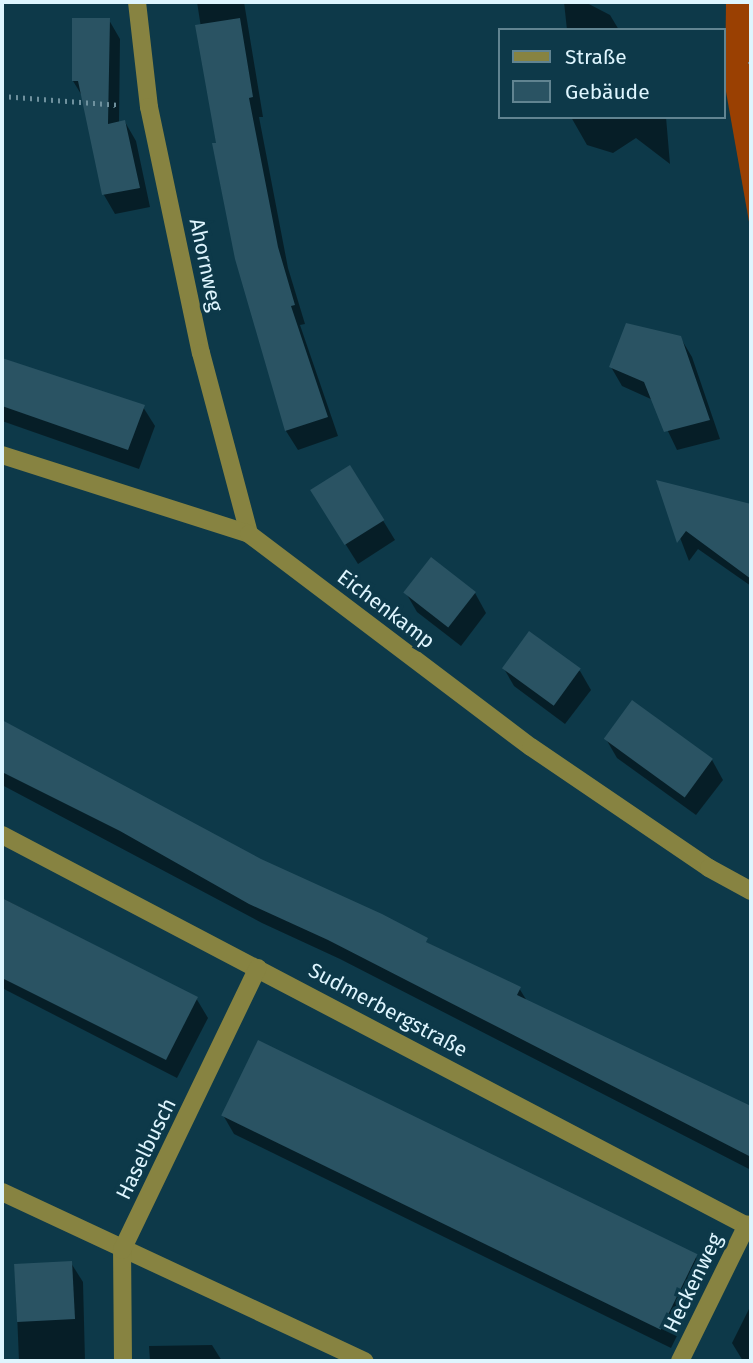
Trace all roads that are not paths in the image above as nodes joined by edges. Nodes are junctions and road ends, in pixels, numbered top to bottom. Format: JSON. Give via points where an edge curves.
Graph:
{"nodes":[{"id":1,"x":136,"y":2,"type":"edge"},
{"id":2,"x":2,"y":455,"type":"edge"},
{"id":3,"x":249,"y":534,"type":"junction"},
{"id":4,"x":2,"y":835,"type":"edge"},
{"id":5,"x":751,"y":891,"type":"edge"},
{"id":6,"x":258,"y":968,"type":"junction"},
{"id":7,"x":2,"y":1192,"type":"edge"},
{"id":8,"x":749,"y":1226,"type":"edge"},
{"id":9,"x":122,"y":1250,"type":"junction"},
{"id":10,"x":123,"y":1361,"type":"edge"},
{"id":11,"x":365,"y":1361,"type":"edge"},
{"id":12,"x":680,"y":1361,"type":"edge"}],
"edges":[{"from":1,"to":3,"type":"street","name":"Ahornweg","via":[[149,107],[201,353]]},
{"from":2,"to":3,"type":"street","name":"Eichenkamp"},
{"from":3,"to":5,"type":"street","name":"Eichenkamp","via":[[531,747],[709,868]]},
{"from":4,"to":6,"type":"street","name":"Sudmerbergstraße"},
{"from":6,"to":8,"type":"street","name":"Sudmerbergstraße"},
{"from":6,"to":9,"type":"street","name":"Haselbusch"},
{"from":7,"to":9,"type":"street"},
{"from":8,"to":12,"type":"street","name":"Heckenweg"},
{"from":9,"to":10,"type":"street","name":"Haselbusch"},
{"from":9,"to":11,"type":"street"}]}
